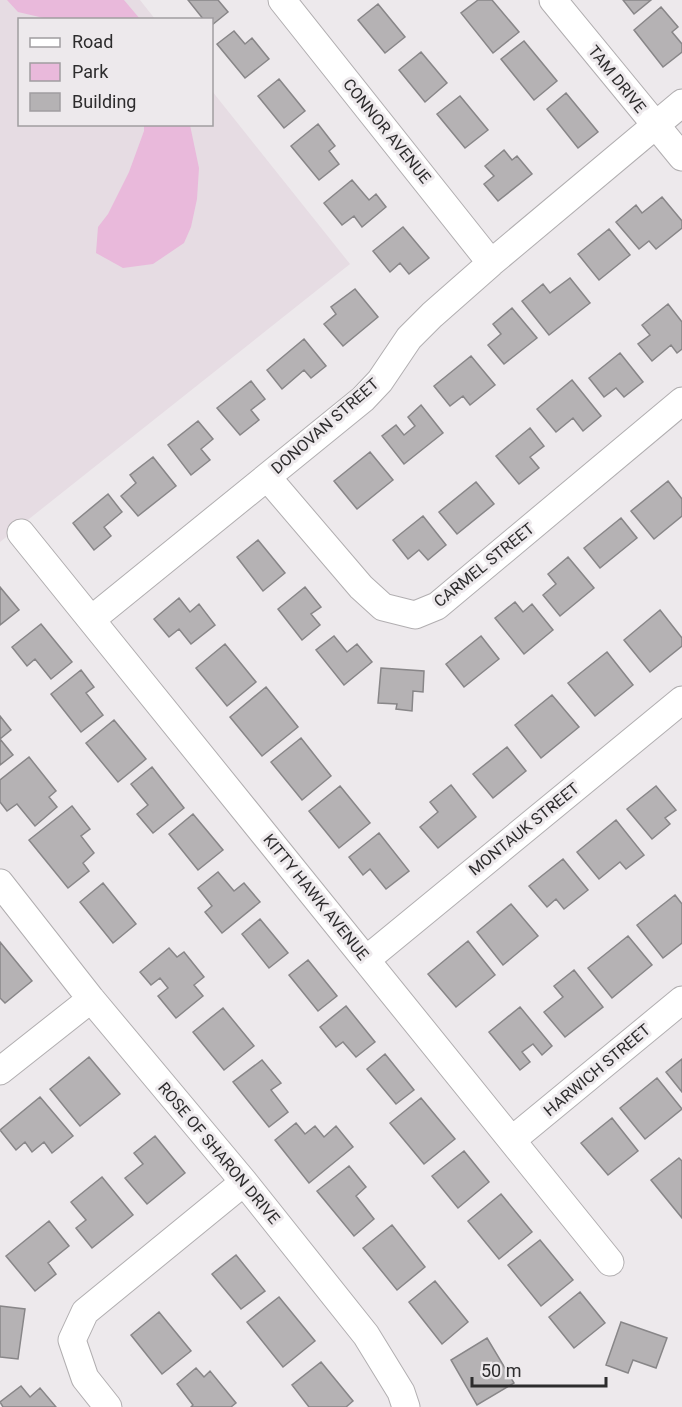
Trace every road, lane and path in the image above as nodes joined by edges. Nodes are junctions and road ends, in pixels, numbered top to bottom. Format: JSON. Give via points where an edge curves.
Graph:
{"nodes":[{"id":1,"x":282,"y":0,"type":"edge"},
{"id":2,"x":554,"y":0,"type":"edge"},
{"id":3,"x":682,"y":103,"type":"edge"},
{"id":4,"x":654,"y":125,"type":"junction"},
{"id":5,"x":682,"y":157,"type":"edge"},
{"id":6,"x":491,"y":263,"type":"junction"},
{"id":7,"x":682,"y":401,"type":"edge"},
{"id":8,"x":267,"y":477,"type":"junction"},
{"id":9,"x":21,"y":533,"type":"dead end"},
{"id":10,"x":92,"y":620,"type":"junction"},
{"id":11,"x":682,"y":700,"type":"edge"},
{"id":12,"x":0,"y":883,"type":"edge"},
{"id":13,"x":367,"y":959,"type":"junction"},
{"id":14,"x":91,"y":999,"type":"junction"},
{"id":15,"x":682,"y":1000,"type":"edge"},
{"id":16,"x":0,"y":1071,"type":"edge"},
{"id":17,"x":512,"y":1140,"type":"junction"},
{"id":18,"x":244,"y":1182,"type":"junction"},
{"id":19,"x":610,"y":1262,"type":"dead end"},
{"id":20,"x":108,"y":1407,"type":"edge"},
{"id":21,"x":406,"y":1407,"type":"edge"}],
"edges":[{"from":1,"to":6,"type":"street","name":"CONNOR AVENUE"},
{"from":2,"to":4,"type":"street","name":"TAM DRIVE"},
{"from":3,"to":4,"type":"street","name":"DONOVAN STREET"},
{"from":4,"to":5,"type":"street","name":"TAM DRIVE"},
{"from":4,"to":6,"type":"street","name":"DONOVAN STREET"},
{"from":6,"to":8,"type":"street","name":"DONOVAN STREET","via":[[417,330],[363,399]]},
{"from":7,"to":8,"type":"street","name":"CARMEL STREET","via":[[437,606],[415,615],[383,607],[361,587]]},
{"from":8,"to":10,"type":"street","name":"DONOVAN STREET"},
{"from":9,"to":10,"type":"street","name":"KITTY HAWK AVENUE"},
{"from":10,"to":13,"type":"street","name":"KITTY HAWK AVENUE"},
{"from":11,"to":13,"type":"street","name":"MONTAUK STREET"},
{"from":12,"to":14,"type":"street","name":"ROSE OF SHARON DRIVE"},
{"from":13,"to":17,"type":"street","name":"KITTY HAWK AVENUE"},
{"from":14,"to":16,"type":"street"},
{"from":14,"to":18,"type":"street","name":"ROSE OF SHARON DRIVE"},
{"from":15,"to":17,"type":"street","name":"HARWICH STREET"},
{"from":17,"to":19,"type":"street","name":"KITTY HAWK AVENUE"},
{"from":18,"to":20,"type":"street","via":[[85,1312],[72,1340],[85,1378]]},
{"from":18,"to":21,"type":"street","name":"ROSE OF SHARON DRIVE","via":[[366,1335]]}]}
